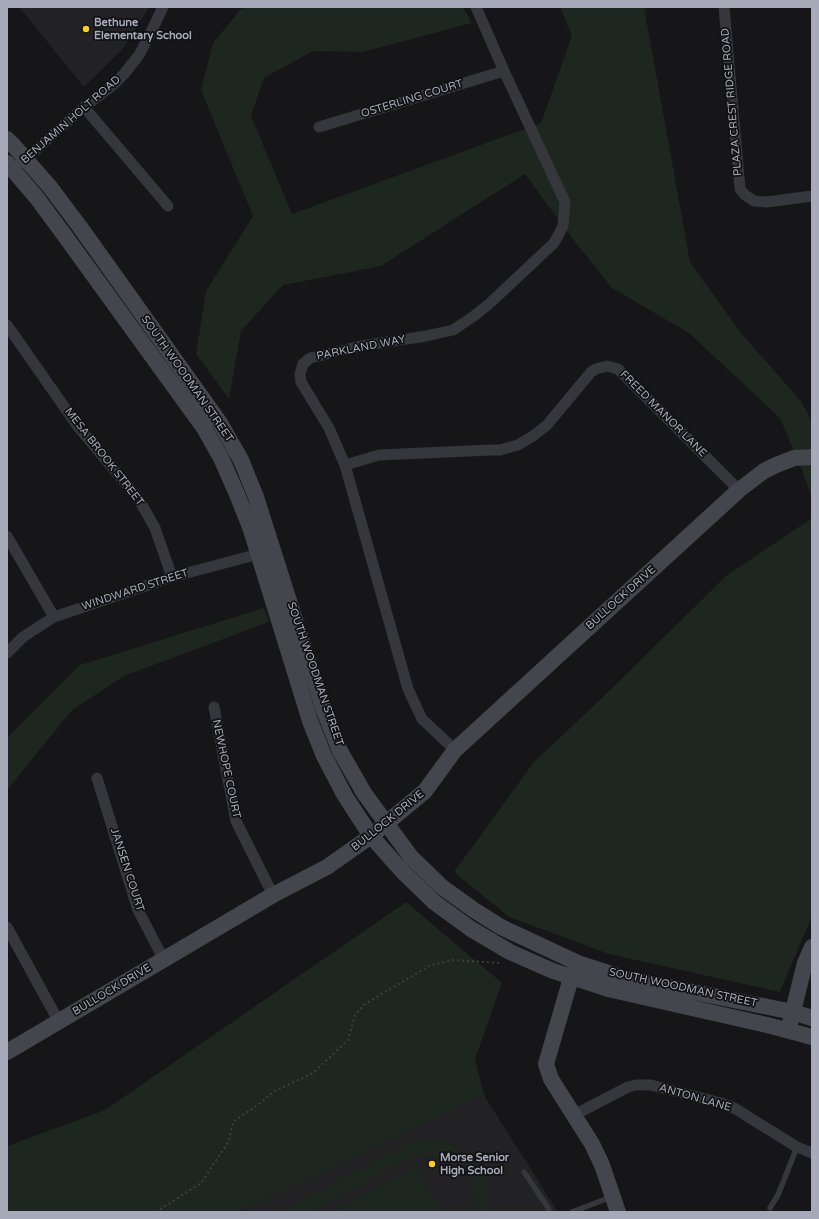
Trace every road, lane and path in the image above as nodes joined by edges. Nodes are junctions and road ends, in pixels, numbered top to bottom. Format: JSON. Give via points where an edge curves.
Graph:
{"nodes":[{"id":1,"x":163,"y":7,"type":"edge"},
{"id":2,"x":476,"y":7,"type":"edge"},
{"id":3,"x":724,"y":7,"type":"edge"},
{"id":4,"x":504,"y":71,"type":"junction"},
{"id":5,"x":84,"y":107,"type":"junction"},
{"id":6,"x":319,"y":127,"type":"dead end"},
{"id":7,"x":7,"y":139,"type":"edge"},
{"id":8,"x":26,"y":158,"type":"junction"},
{"id":9,"x":10,"y":166,"type":"edge"},
{"id":10,"x":812,"y":196,"type":"edge"},
{"id":11,"x":168,"y":206,"type":"dead end"},
{"id":12,"x":7,"y":325,"type":"edge"},
{"id":13,"x":812,"y":456,"type":"edge"},
{"id":14,"x":345,"y":465,"type":"junction"},
{"id":15,"x":739,"y":490,"type":"junction"},
{"id":16,"x":7,"y":536,"type":"edge"},
{"id":17,"x":266,"y":552,"type":"junction"},
{"id":18,"x":172,"y":577,"type":"junction"},
{"id":19,"x":54,"y":617,"type":"junction"},
{"id":20,"x":7,"y":653,"type":"edge"},
{"id":21,"x":214,"y":707,"type":"dead end"},
{"id":22,"x":455,"y":750,"type":"junction"},
{"id":23,"x":97,"y":778,"type":"dead end"},
{"id":24,"x":386,"y":824,"type":"junction"},
{"id":25,"x":371,"y":836,"type":"junction"},
{"id":26,"x":273,"y":894,"type":"junction"},
{"id":27,"x":7,"y":927,"type":"edge"},
{"id":28,"x":812,"y":947,"type":"edge"},
{"id":29,"x":510,"y":952,"type":"junction"},
{"id":30,"x":164,"y":960,"type":"junction"},
{"id":31,"x":578,"y":963,"type":"junction"},
{"id":32,"x":571,"y":978,"type":"junction"},
{"id":33,"x":793,"y":1012,"type":"junction"},
{"id":34,"x":812,"y":1018,"type":"edge"},
{"id":35,"x":59,"y":1022,"type":"junction"},
{"id":36,"x":788,"y":1030,"type":"junction"},
{"id":37,"x":812,"y":1037,"type":"edge"},
{"id":38,"x":7,"y":1052,"type":"edge"},
{"id":39,"x":574,"y":1115,"type":"junction"},
{"id":40,"x":797,"y":1147,"type":"junction"},
{"id":41,"x":812,"y":1153,"type":"edge"},
{"id":42,"x":524,"y":1172,"type":"dead end"},
{"id":43,"x":613,"y":1196,"type":"junction"},
{"id":44,"x":770,"y":1208,"type":"dead end"},
{"id":45,"x":156,"y":1212,"type":"edge"},
{"id":46,"x":548,"y":1212,"type":"edge"},
{"id":47,"x":572,"y":1212,"type":"edge"},
{"id":48,"x":618,"y":1212,"type":"edge"}],
"edges":[{"from":1,"to":5,"type":"street","name":"BENJAMIN HOLT ROAD","via":[[139,55],[124,74]]},
{"from":2,"to":4,"type":"street","name":"PARKLAND WAY"},
{"from":3,"to":10,"type":"street","name":"PLAZA CREST RIDGE ROAD","via":[[740,189],[754,201],[767,202]]},
{"from":4,"to":6,"type":"street","name":"OSTERLING COURT"},
{"from":4,"to":14,"type":"street","name":"PARKLAND WAY","via":[[566,202],[563,226],[554,243],[489,304],[452,330],[361,346],[310,358],[303,364],[300,374],[302,382],[329,428]]},
{"from":5,"to":8,"type":"street","name":"BENJAMIN HOLT ROAD"},
{"from":5,"to":11,"type":"street"},
{"from":7,"to":8,"type":"main road","name":"SOUTH WOODMAN STREET"},
{"from":8,"to":9,"type":"street","name":"BENJAMIN HOLT ROAD"},
{"from":8,"to":17,"type":"main road","name":"SOUTH WOODMAN STREET","via":[[50,187],[220,423],[241,460],[256,497]]},
{"from":9,"to":17,"type":"main road","name":"SOUTH WOODMAN STREET","via":[[61,230],[204,428],[221,458],[250,527]]},
{"from":12,"to":18,"type":"street","name":"MESA BROOK STREET","via":[[79,428],[138,498],[155,528]]},
{"from":13,"to":15,"type":"main road","name":"BULLOCK DRIVE","via":[[794,458],[776,465]]},
{"from":14,"to":15,"type":"street","name":"FREED MANOR LANE","via":[[379,456],[491,450],[518,445],[547,425],[591,372],[607,366],[618,369]]},
{"from":14,"to":22,"type":"street","name":"PARKLAND WAY","via":[[408,688],[422,719]]},
{"from":15,"to":22,"type":"main road","name":"BULLOCK DRIVE"},
{"from":16,"to":19,"type":"street"},
{"from":17,"to":18,"type":"street","name":"WINDWARD STREET"},
{"from":17,"to":24,"type":"main road","name":"SOUTH WOODMAN STREET","via":[[340,751],[364,794]]},
{"from":17,"to":25,"type":"main road","name":"SOUTH WOODMAN STREET","via":[[310,721],[324,756],[345,796]]},
{"from":18,"to":19,"type":"street","name":"WINDWARD STREET"},
{"from":19,"to":20,"type":"street","name":"WINDWARD STREET","via":[[23,637]]},
{"from":21,"to":26,"type":"street","name":"NEWHOPE COURT","via":[[236,821]]},
{"from":22,"to":24,"type":"main road","name":"BULLOCK DRIVE","via":[[425,791]]},
{"from":23,"to":30,"type":"street","name":"JANSEN COURT","via":[[138,910]]},
{"from":24,"to":25,"type":"main road","name":"BULLOCK DRIVE"},
{"from":24,"to":31,"type":"main road","name":"SOUTH WOODMAN STREET","via":[[411,857],[442,887],[501,927]]},
{"from":25,"to":26,"type":"main road","name":"BULLOCK DRIVE","via":[[327,867]]},
{"from":25,"to":29,"type":"main road","name":"SOUTH WOODMAN STREET","via":[[434,902],[471,930]]},
{"from":26,"to":30,"type":"main road","name":"BULLOCK DRIVE"},
{"from":27,"to":35,"type":"street"},
{"from":28,"to":33,"type":"main road"},
{"from":29,"to":32,"type":"main road","name":"SOUTH WOODMAN STREET"},
{"from":29,"to":45,"type":"path","via":[[499,963],[453,960],[431,964],[365,1004],[356,1015],[348,1040],[313,1073],[273,1092],[233,1122],[229,1141],[201,1183]]},
{"from":30,"to":35,"type":"main road","name":"BULLOCK DRIVE"},
{"from":31,"to":32,"type":"main road"},
{"from":31,"to":33,"type":"main road","name":"SOUTH WOODMAN STREET","via":[[632,979]]},
{"from":32,"to":36,"type":"main road","name":"SOUTH WOODMAN STREET","via":[[608,989]]},
{"from":32,"to":39,"type":"main road","via":[[546,1064],[551,1079]]},
{"from":33,"to":34,"type":"main road","name":"SOUTH WOODMAN STREET"},
{"from":33,"to":36,"type":"main road"},
{"from":35,"to":38,"type":"main road","name":"BULLOCK DRIVE"},
{"from":36,"to":37,"type":"main road","name":"SOUTH WOODMAN STREET"},
{"from":39,"to":40,"type":"street","name":"ANTON LANE","via":[[628,1087],[651,1085],[734,1108]]},
{"from":39,"to":43,"type":"main road","via":[[592,1144]]},
{"from":40,"to":41,"type":"street","name":"ANTON LANE"},
{"from":40,"to":44,"type":"lane","via":[[778,1195]]},
{"from":42,"to":46,"type":"lane","via":[[549,1209]]},
{"from":43,"to":47,"type":"lane"},
{"from":43,"to":48,"type":"main road"}]}
